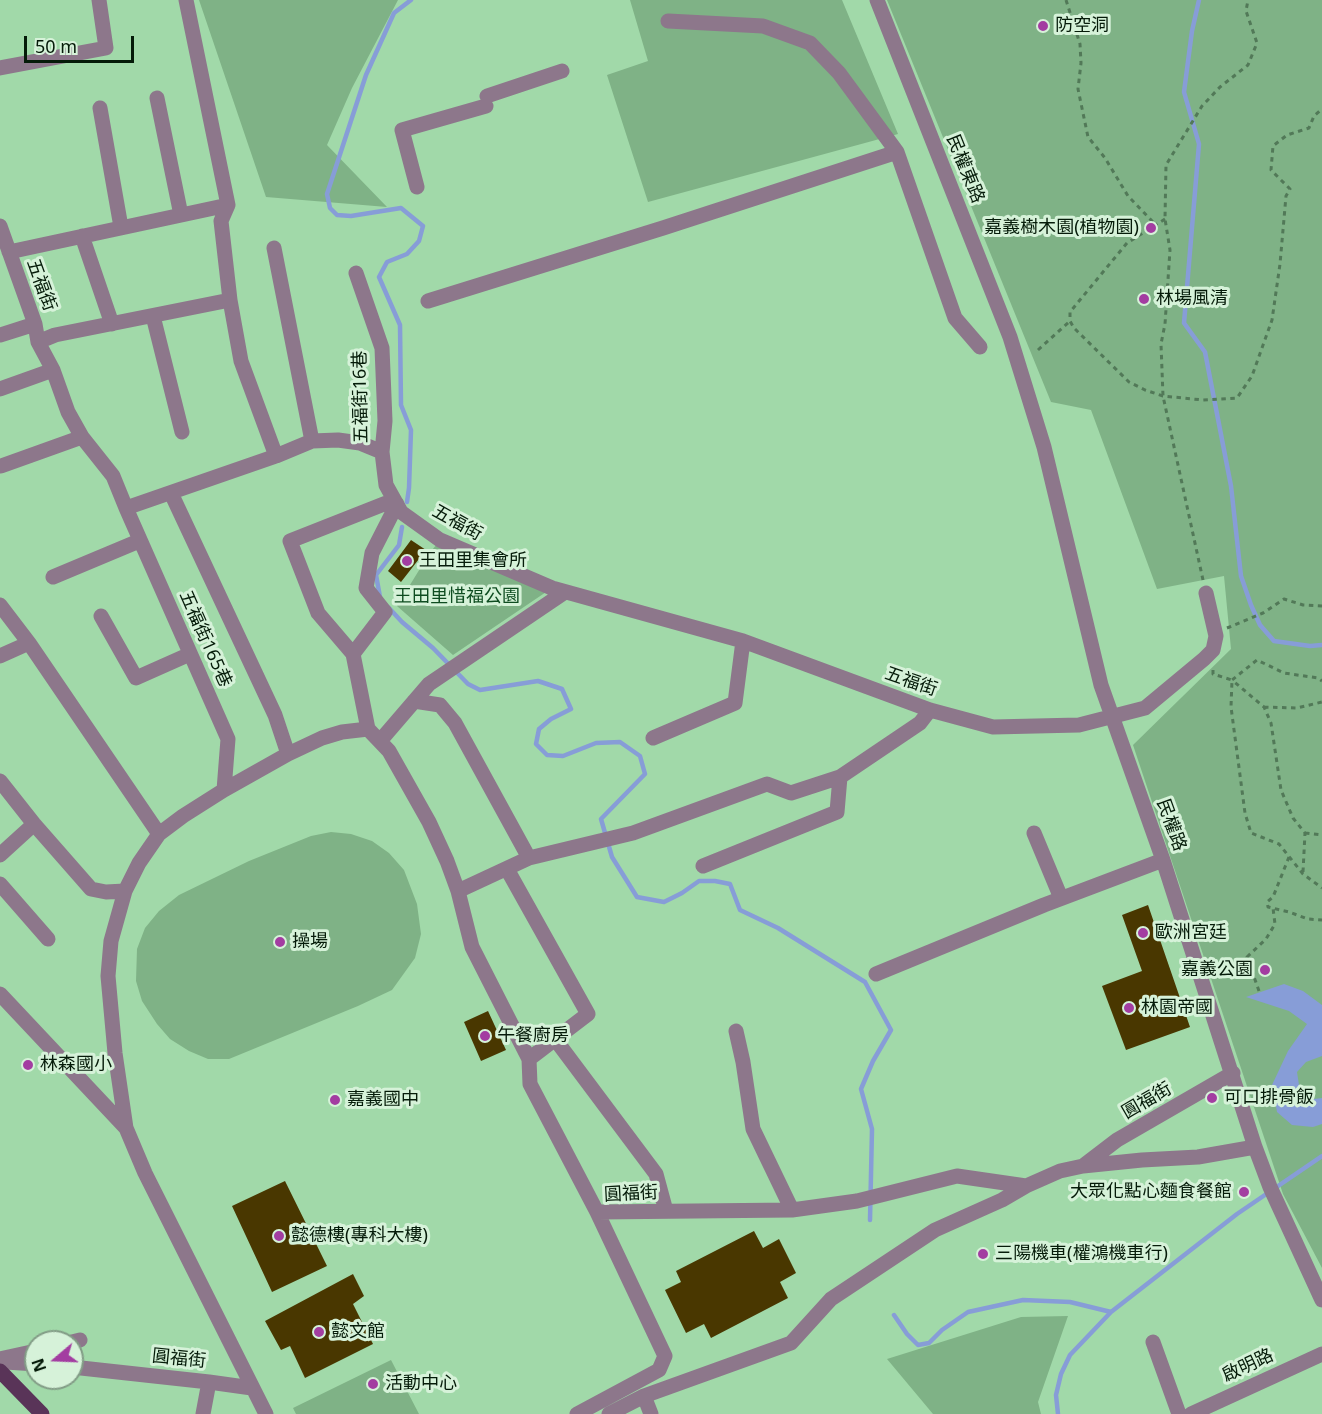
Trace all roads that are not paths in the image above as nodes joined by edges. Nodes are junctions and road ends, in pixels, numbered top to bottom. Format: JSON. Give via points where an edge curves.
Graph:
{"nodes":[{"id":1,"x":99,"y":0,"type":"edge"},
{"id":2,"x":186,"y":0,"type":"edge"},
{"id":3,"x":877,"y":0,"type":"edge"},
{"id":4,"x":668,"y":21,"type":"dead end"},
{"id":5,"x":0,"y":68,"type":"edge"},
{"id":6,"x":562,"y":71,"type":"dead end"},
{"id":7,"x":157,"y":98,"type":"dead end"},
{"id":8,"x":100,"y":108,"type":"dead end"},
{"id":9,"x":897,"y":152,"type":"junction"},
{"id":10,"x":417,"y":187,"type":"dead end"},
{"id":11,"x":228,"y":205,"type":"junction"},
{"id":12,"x":181,"y":215,"type":"junction"},
{"id":13,"x":121,"y":227,"type":"junction"},
{"id":14,"x":82,"y":236,"type":"junction"},
{"id":15,"x":3,"y":240,"type":"edge"},
{"id":16,"x":273,"y":248,"type":"dead end"},
{"id":17,"x":356,"y":273,"type":"dead end"},
{"id":18,"x":230,"y":300,"type":"junction"},
{"id":19,"x":428,"y":300,"type":"dead end"},
{"id":20,"x":153,"y":316,"type":"junction"},
{"id":21,"x":34,"y":324,"type":"junction"},
{"id":22,"x":112,"y":324,"type":"junction"},
{"id":23,"x":0,"y":335,"type":"edge"},
{"id":24,"x":38,"y":342,"type":"junction"},
{"id":25,"x":980,"y":347,"type":"dead end"},
{"id":26,"x":1016,"y":353,"type":"joint"},
{"id":27,"x":53,"y":369,"type":"junction"},
{"id":28,"x":0,"y":389,"type":"edge"},
{"id":29,"x":182,"y":432,"type":"dead end"},
{"id":30,"x":82,"y":437,"type":"junction"},
{"id":31,"x":312,"y":441,"type":"junction"},
{"id":32,"x":382,"y":452,"type":"junction"},
{"id":33,"x":276,"y":456,"type":"junction"},
{"id":34,"x":1,"y":466,"type":"edge"},
{"id":35,"x":171,"y":493,"type":"junction"},
{"id":36,"x":395,"y":502,"type":"junction"},
{"id":37,"x":126,"y":508,"type":"junction"},
{"id":38,"x":139,"y":541,"type":"junction"},
{"id":39,"x":53,"y":577,"type":"dead end"},
{"id":40,"x":565,"y":592,"type":"junction"},
{"id":41,"x":1206,"y":593,"type":"road end"},
{"id":42,"x":0,"y":604,"type":"edge"},
{"id":43,"x":101,"y":616,"type":"dead end"},
{"id":44,"x":743,"y":641,"type":"junction"},
{"id":45,"x":29,"y":643,"type":"junction"},
{"id":46,"x":190,"y":654,"type":"junction"},
{"id":47,"x":353,"y":654,"type":"junction"},
{"id":48,"x":0,"y":656,"type":"edge"},
{"id":49,"x":414,"y":701,"type":"junction"},
{"id":50,"x":930,"y":710,"type":"junction"},
{"id":51,"x":1114,"y":717,"type":"junction"},
{"id":52,"x":368,"y":729,"type":"junction"},
{"id":53,"x":653,"y":738,"type":"dead end"},
{"id":54,"x":380,"y":741,"type":"junction"},
{"id":55,"x":288,"y":754,"type":"junction"},
{"id":56,"x":840,"y":777,"type":"junction"},
{"id":57,"x":0,"y":781,"type":"edge"},
{"id":58,"x":224,"y":790,"type":"junction"},
{"id":59,"x":34,"y":824,"type":"junction"},
{"id":60,"x":1034,"y":833,"type":"dead end"},
{"id":61,"x":159,"y":834,"type":"junction"},
{"id":62,"x":0,"y":855,"type":"edge"},
{"id":63,"x":529,"y":858,"type":"junction"},
{"id":64,"x":1163,"y":860,"type":"junction"},
{"id":65,"x":703,"y":866,"type":"dead end"},
{"id":66,"x":507,"y":869,"type":"junction"},
{"id":67,"x":0,"y":884,"type":"edge"},
{"id":68,"x":125,"y":891,"type":"junction"},
{"id":69,"x":458,"y":891,"type":"junction"},
{"id":70,"x":1061,"y":898,"type":"junction"},
{"id":71,"x":48,"y":939,"type":"dead end"},
{"id":72,"x":876,"y":974,"type":"dead end"},
{"id":73,"x":0,"y":994,"type":"edge"},
{"id":74,"x":736,"y":1031,"type":"dead end"},
{"id":75,"x":555,"y":1039,"type":"junction"},
{"id":76,"x":529,"y":1059,"type":"junction"},
{"id":77,"x":1233,"y":1073,"type":"junction"},
{"id":78,"x":126,"y":1128,"type":"junction"},
{"id":79,"x":1255,"y":1147,"type":"junction"},
{"id":80,"x":1083,"y":1166,"type":"junction"},
{"id":81,"x":1026,"y":1186,"type":"junction"},
{"id":82,"x":792,"y":1210,"type":"junction"},
{"id":83,"x":666,"y":1211,"type":"junction"},
{"id":84,"x":597,"y":1212,"type":"junction"},
{"id":85,"x":1322,"y":1300,"type":"edge"},
{"id":86,"x":1153,"y":1341,"type":"dead end"},
{"id":87,"x":24,"y":1354,"type":"edge"},
{"id":88,"x":1322,"y":1354,"type":"edge"},
{"id":89,"x":0,"y":1361,"type":"edge"},
{"id":90,"x":24,"y":1363,"type":"edge"},
{"id":91,"x":84,"y":1368,"type":"edge"},
{"id":92,"x":0,"y":1371,"type":"edge"},
{"id":93,"x":209,"y":1382,"type":"junction"},
{"id":94,"x":252,"y":1388,"type":"junction"},
{"id":95,"x":644,"y":1396,"type":"junction"},
{"id":96,"x":42,"y":1414,"type":"edge"},
{"id":97,"x":203,"y":1414,"type":"edge"},
{"id":98,"x":266,"y":1414,"type":"edge"},
{"id":99,"x":577,"y":1414,"type":"edge"},
{"id":100,"x":609,"y":1414,"type":"edge"},
{"id":101,"x":651,"y":1414,"type":"edge"},
{"id":102,"x":1179,"y":1414,"type":"edge"},
{"id":103,"x":1191,"y":1414,"type":"edge"}],
"edges":[{"from":1,"to":5,"type":"street","via":[[106,48]]},
{"from":2,"to":11,"type":"street"},
{"from":3,"to":26,"type":"street","name":"民權東路"},
{"from":4,"to":9,"type":"street","via":[[763,26],[810,43],[839,73]]},
{"from":6,"to":10,"type":"street","via":[[402,130]]},
{"from":7,"to":12,"type":"street"},
{"from":8,"to":13,"type":"street"},
{"from":9,"to":19,"type":"street"},
{"from":9,"to":25,"type":"street","via":[[955,318]]},
{"from":11,"to":12,"type":"street"},
{"from":11,"to":18,"type":"street","via":[[221,221]]},
{"from":12,"to":13,"type":"street"},
{"from":13,"to":14,"type":"street"},
{"from":14,"to":15,"type":"street"},
{"from":14,"to":22,"type":"street"},
{"from":15,"to":21,"type":"street","name":"五福街"},
{"from":16,"to":31,"type":"street"},
{"from":17,"to":32,"type":"street","name":"五福街16巷","via":[[382,348]]},
{"from":18,"to":20,"type":"street"},
{"from":18,"to":33,"type":"street","via":[[241,361]]},
{"from":20,"to":22,"type":"street"},
{"from":20,"to":29,"type":"street"},
{"from":21,"to":23,"type":"street"},
{"from":21,"to":24,"type":"street","name":"五福街"},
{"from":22,"to":24,"type":"street"},
{"from":24,"to":27,"type":"street","name":"五福街"},
{"from":26,"to":51,"type":"street","name":"民權路","via":[[1044,447],[1101,685]]},
{"from":27,"to":28,"type":"street"},
{"from":27,"to":30,"type":"street","name":"五福街","via":[[68,412]]},
{"from":30,"to":34,"type":"street"},
{"from":30,"to":37,"type":"street","name":"五福街","via":[[113,476]]},
{"from":31,"to":32,"type":"street","via":[[360,443]]},
{"from":31,"to":33,"type":"street"},
{"from":32,"to":36,"type":"street","name":"五福街","via":[[386,485]]},
{"from":33,"to":35,"type":"street"},
{"from":35,"to":37,"type":"street"},
{"from":35,"to":55,"type":"street","via":[[275,715]]},
{"from":36,"to":40,"type":"street","name":"五福街","via":[[401,512],[440,540]]},
{"from":36,"to":47,"type":"street","via":[[372,553],[366,588],[385,612]]},
{"from":36,"to":47,"type":"street","via":[[290,542],[318,613]]},
{"from":37,"to":38,"type":"street","name":"五福街165巷"},
{"from":38,"to":39,"type":"street"},
{"from":38,"to":46,"type":"street","name":"五福街165巷"},
{"from":40,"to":44,"type":"street","name":"五福街"},
{"from":40,"to":49,"type":"street","via":[[429,684]]},
{"from":41,"to":51,"type":"street","name":"五福街","via":[[1216,636],[1213,650],[1145,708]]},
{"from":42,"to":45,"type":"street"},
{"from":43,"to":46,"type":"street","via":[[136,678]]},
{"from":44,"to":50,"type":"street","name":"五福街"},
{"from":44,"to":53,"type":"street","via":[[735,703]]},
{"from":45,"to":48,"type":"street"},
{"from":45,"to":61,"type":"street"},
{"from":46,"to":58,"type":"street","name":"五福街165巷","via":[[228,739]]},
{"from":47,"to":52,"type":"street"},
{"from":49,"to":54,"type":"street"},
{"from":49,"to":63,"type":"street","via":[[440,705],[455,723]]},
{"from":50,"to":51,"type":"street","name":"五福街","via":[[993,727],[1079,725]]},
{"from":50,"to":56,"type":"street","via":[[920,723]]},
{"from":51,"to":64,"type":"street","name":"民權路"},
{"from":52,"to":54,"type":"street"},
{"from":52,"to":55,"type":"street","via":[[332,735]]},
{"from":54,"to":69,"type":"street","via":[[429,822]]},
{"from":55,"to":58,"type":"street"},
{"from":56,"to":63,"type":"street","via":[[790,793],[767,784],[633,833]]},
{"from":56,"to":65,"type":"street","via":[[837,812]]},
{"from":57,"to":59,"type":"street"},
{"from":58,"to":61,"type":"street"},
{"from":59,"to":62,"type":"street"},
{"from":59,"to":68,"type":"street","via":[[91,889]]},
{"from":60,"to":70,"type":"street"},
{"from":61,"to":68,"type":"street"},
{"from":63,"to":66,"type":"street"},
{"from":64,"to":70,"type":"street"},
{"from":64,"to":77,"type":"street","name":"民權路"},
{"from":66,"to":69,"type":"street"},
{"from":66,"to":75,"type":"street","via":[[588,1014]]},
{"from":67,"to":71,"type":"street"},
{"from":68,"to":78,"type":"street","via":[[111,941],[108,976]]},
{"from":69,"to":76,"type":"street","via":[[472,946]]},
{"from":70,"to":72,"type":"street"},
{"from":73,"to":78,"type":"street"},
{"from":74,"to":82,"type":"street","via":[[753,1129]]},
{"from":75,"to":76,"type":"street"},
{"from":75,"to":83,"type":"street","via":[[656,1174]]},
{"from":76,"to":84,"type":"street","via":[[530,1084]]},
{"from":77,"to":79,"type":"street","name":"民權路"},
{"from":77,"to":80,"type":"street","name":"圓福街","via":[[1117,1140]]},
{"from":78,"to":94,"type":"street"},
{"from":79,"to":80,"type":"street","name":"圓福街","via":[[1198,1157]]},
{"from":79,"to":85,"type":"street","name":"民權路"},
{"from":80,"to":81,"type":"street","name":"圓福街"},
{"from":81,"to":82,"type":"street","name":"圓福街","via":[[957,1176],[857,1202]]},
{"from":81,"to":95,"type":"street","name":"圓福街","via":[[935,1230],[864,1276],[831,1299],[791,1343]]},
{"from":82,"to":83,"type":"street","name":"圓福街"},
{"from":83,"to":84,"type":"street","name":"圓福街"},
{"from":84,"to":99,"type":"street","name":"圓福街","via":[[665,1356],[659,1370]]},
{"from":86,"to":102,"type":"street"},
{"from":87,"to":89,"type":"street"},
{"from":88,"to":103,"type":"street","name":"啟明路"},
{"from":89,"to":90,"type":"street"},
{"from":91,"to":93,"type":"street","name":"圓福街"},
{"from":92,"to":96,"type":"main road"},
{"from":93,"to":94,"type":"street","name":"圓福街"},
{"from":93,"to":97,"type":"street"},
{"from":94,"to":98,"type":"street"},
{"from":95,"to":100,"type":"street","name":"圓福街"},
{"from":95,"to":101,"type":"street"}]}
